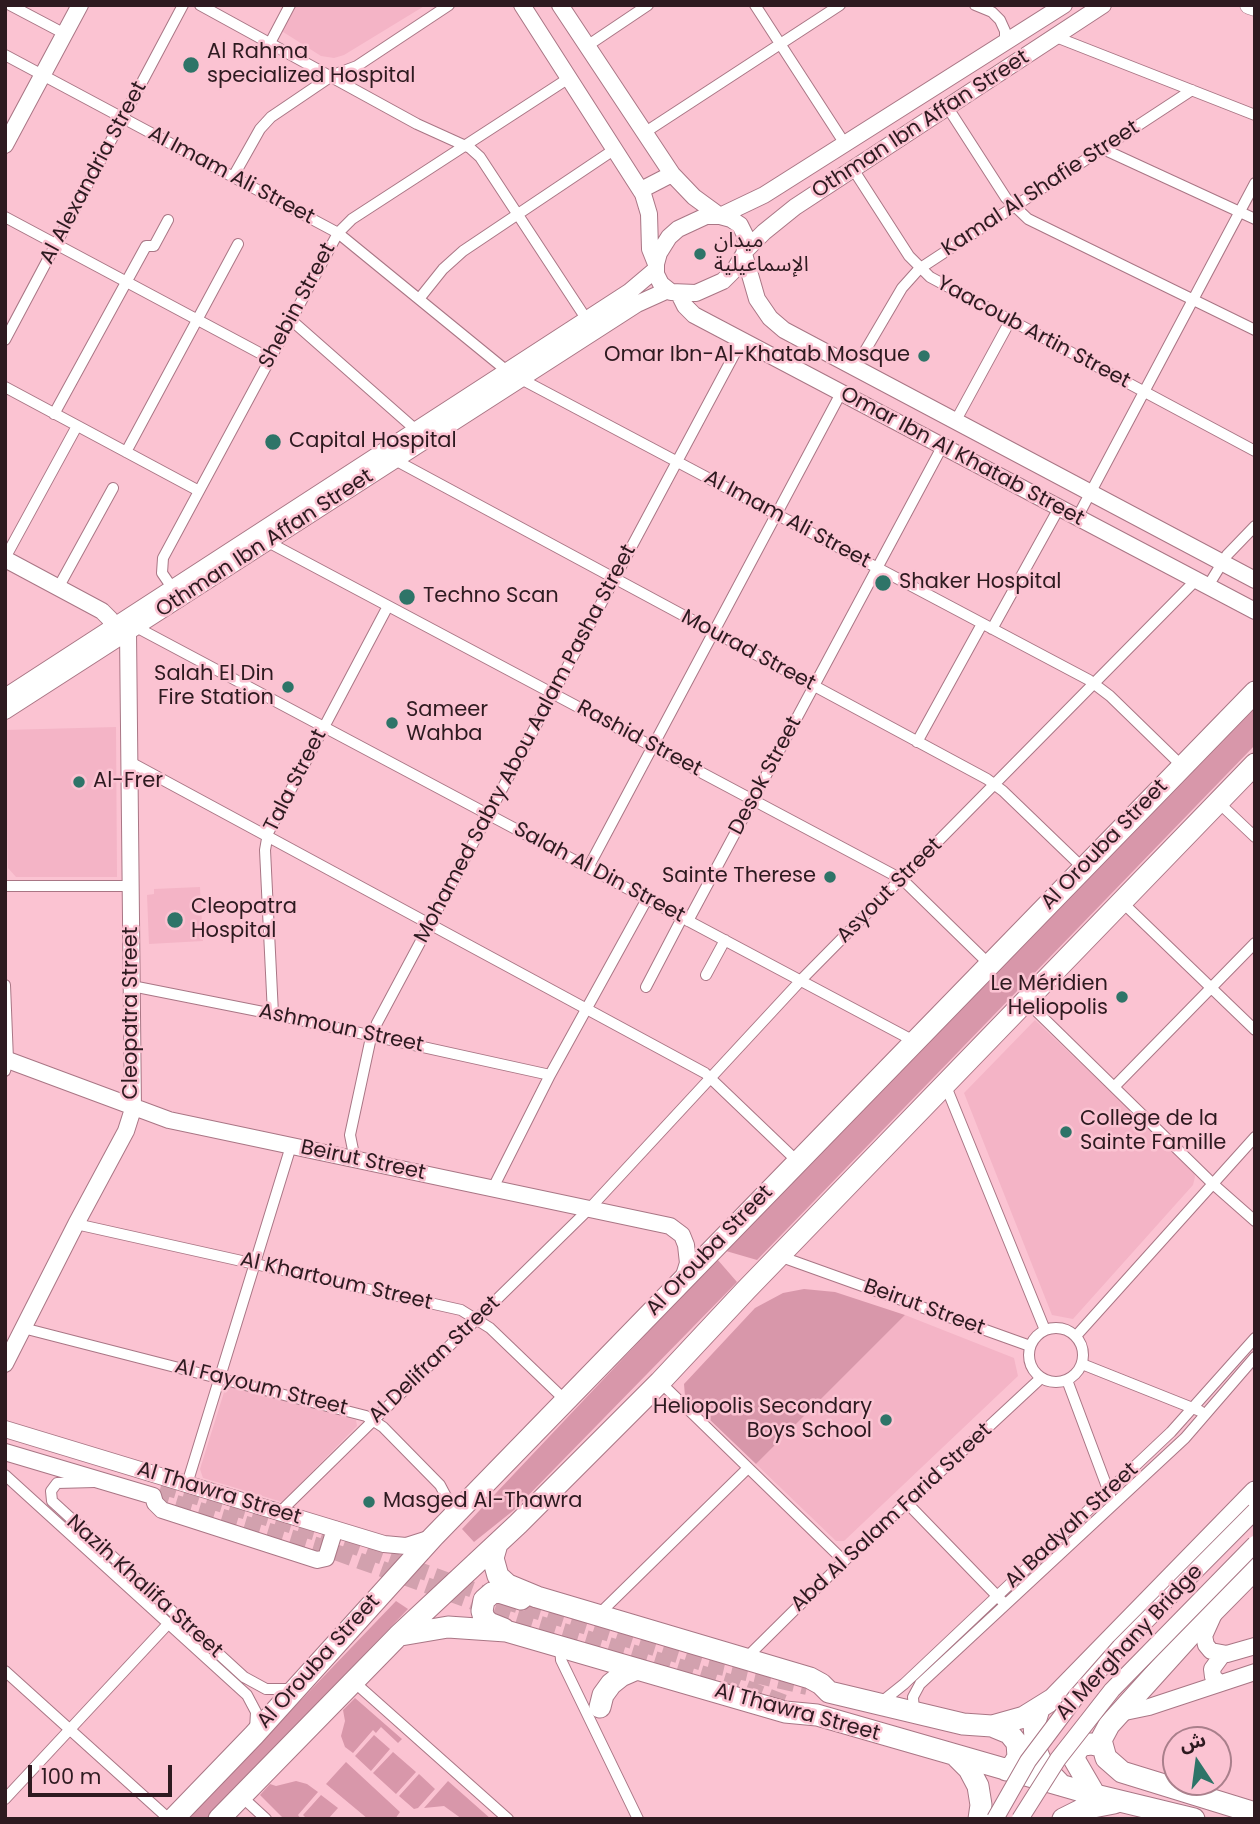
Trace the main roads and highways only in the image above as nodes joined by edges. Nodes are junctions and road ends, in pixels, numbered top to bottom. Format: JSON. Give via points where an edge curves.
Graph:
{"nodes":[{"id":1,"x":522,"y":5,"type":"edge"},
{"id":2,"x":560,"y":5,"type":"edge"},
{"id":3,"x":1063,"y":5,"type":"edge"},
{"id":4,"x":1104,"y":5,"type":"edge"},
{"id":5,"x":1249,"y":5,"type":"edge"},
{"id":6,"x":77,"y":6,"type":"edge"},
{"id":7,"x":1255,"y":7,"type":"edge"},
{"id":8,"x":5,"y":145,"type":"edge"},
{"id":9,"x":672,"y":174,"type":"junction"},
{"id":10,"x":641,"y":190,"type":"junction"},
{"id":11,"x":764,"y":195,"type":"junction"},
{"id":12,"x":800,"y":203,"type":"junction"},
{"id":13,"x":720,"y":216,"type":"junction"},
{"id":14,"x":745,"y":253,"type":"junction"},
{"id":15,"x":655,"y":267,"type":"junction"},
{"id":16,"x":673,"y":292,"type":"junction"},
{"id":17,"x":514,"y":375,"type":"junction"},
{"id":18,"x":5,"y":559,"type":"edge"},
{"id":19,"x":1255,"y":580,"type":"edge"},
{"id":20,"x":1255,"y":611,"type":"edge"},
{"id":21,"x":126,"y":629,"type":"junction"},
{"id":22,"x":1255,"y":692,"type":"edge"},
{"id":23,"x":5,"y":697,"type":"edge"},
{"id":24,"x":5,"y":711,"type":"edge"},
{"id":25,"x":1255,"y":764,"type":"edge"},
{"id":26,"x":6,"y":1063,"type":"edge"},
{"id":27,"x":133,"y":1109,"type":"junction"},
{"id":28,"x":683,"y":1279,"type":"junction"},
{"id":29,"x":5,"y":1364,"type":"edge"},
{"id":30,"x":5,"y":1429,"type":"edge"},
{"id":31,"x":5,"y":1439,"type":"edge"},
{"id":32,"x":5,"y":1451,"type":"edge"},
{"id":33,"x":157,"y":1491,"type":"junction"},
{"id":34,"x":1255,"y":1492,"type":"edge"},
{"id":35,"x":1255,"y":1511,"type":"edge"},
{"id":36,"x":335,"y":1529,"type":"junction"},
{"id":37,"x":433,"y":1537,"type":"junction"},
{"id":38,"x":497,"y":1544,"type":"junction"},
{"id":39,"x":1255,"y":1544,"type":"edge"},
{"id":40,"x":1198,"y":1551,"type":"junction"},
{"id":41,"x":1255,"y":1569,"type":"edge"},
{"id":42,"x":1238,"y":1585,"type":"junction"},
{"id":43,"x":537,"y":1597,"type":"junction"},
{"id":44,"x":1217,"y":1607,"type":"junction"},
{"id":45,"x":506,"y":1631,"type":"junction"},
{"id":46,"x":398,"y":1636,"type":"junction"},
{"id":47,"x":1255,"y":1646,"type":"edge"},
{"id":48,"x":1223,"y":1654,"type":"junction"},
{"id":49,"x":637,"y":1669,"type":"junction"},
{"id":50,"x":1255,"y":1672,"type":"edge"},
{"id":51,"x":1220,"y":1683,"type":"junction"},
{"id":52,"x":1046,"y":1704,"type":"junction"},
{"id":53,"x":600,"y":1707,"type":"dead end"},
{"id":54,"x":1120,"y":1713,"type":"junction"},
{"id":55,"x":992,"y":1726,"type":"junction"},
{"id":56,"x":1101,"y":1746,"type":"junction"},
{"id":57,"x":957,"y":1757,"type":"junction"},
{"id":58,"x":1006,"y":1770,"type":"junction"},
{"id":59,"x":1062,"y":1785,"type":"junction"},
{"id":60,"x":1095,"y":1795,"type":"junction"},
{"id":61,"x":1125,"y":1801,"type":"junction"},
{"id":62,"x":1255,"y":1813,"type":"edge"},
{"id":63,"x":171,"y":1819,"type":"edge"},
{"id":64,"x":219,"y":1819,"type":"edge"},
{"id":65,"x":979,"y":1819,"type":"edge"},
{"id":66,"x":985,"y":1819,"type":"edge"},
{"id":67,"x":995,"y":1819,"type":"edge"},
{"id":68,"x":1018,"y":1819,"type":"edge"},
{"id":69,"x":1063,"y":1819,"type":"edge"},
{"id":70,"x":1194,"y":1819,"type":"edge"}],
"edges":[{"from":1,"to":10,"type":"main road"},
{"from":2,"to":9,"type":"main road"},
{"from":3,"to":11,"type":"main road","name":"Othman Ibn Affan Street"},
{"from":4,"to":12,"type":"main road","name":"Othman Ibn Affan Street"},
{"from":5,"to":7,"type":"main road"},
{"from":6,"to":8,"type":"main road"},
{"from":9,"to":10,"type":"main road"},
{"from":9,"to":13,"type":"main road"},
{"from":10,"to":15,"type":"main road"},
{"from":11,"to":12,"type":"main road","via":[[761,205],[766,212]]},
{"from":11,"to":13,"type":"main road","name":"Othman Ibn Affan Street"},
{"from":12,"to":14,"type":"main road","name":"Othman Ibn Affan Street"},
{"from":13,"to":14,"type":"main road","via":[[740,225]]},
{"from":13,"to":15,"type":"main road","via":[[700,218],[678,229],[662,247]]},
{"from":14,"to":16,"type":"main road","via":[[732,274],[718,285],[702,292]]},
{"from":14,"to":19,"type":"main road","name":"Omar Ibn Al Khatab Street","via":[[755,295],[784,330]]},
{"from":15,"to":16,"type":"main road","via":[[659,282]]},
{"from":15,"to":17,"type":"main road","name":"Othman Ibn Affan Street","via":[[633,289]]},
{"from":16,"to":17,"type":"main road","name":"Othman Ibn Affan Street","via":[[641,301]]},
{"from":16,"to":20,"type":"main road","name":"Omar Ibn Al Khatab Street","via":[[692,313]]},
{"from":17,"to":21,"type":"main road","name":"Othman Ibn Affan Street","via":[[395,460]]},
{"from":17,"to":21,"type":"main road","name":"Othman Ibn Affan Street","via":[[416,430],[173,589]]},
{"from":18,"to":21,"type":"main road","via":[[104,612]]},
{"from":21,"to":23,"type":"main road","name":"Othman Ibn Affan Street"},
{"from":21,"to":24,"type":"main road","name":"Othman Ibn Affan Street"},
{"from":21,"to":27,"type":"main road","name":"Cleopatra Street"},
{"from":22,"to":28,"type":"highway","name":"Al Orouba Street"},
{"from":25,"to":38,"type":"highway","name":"Al Orouba Street","via":[[660,1382]]},
{"from":26,"to":27,"type":"main road","name":"Beirut Street"},
{"from":27,"to":28,"type":"main road","name":"Beirut Street","via":[[169,1121],[675,1228],[688,1251]]},
{"from":27,"to":29,"type":"main road","name":"Cleopatra Street","via":[[126,1131]]},
{"from":28,"to":37,"type":"highway","name":"Al Orouba Street"},
{"from":30,"to":36,"type":"main road","name":"Al Thawra Street"},
{"from":31,"to":33,"type":"main road"},
{"from":32,"to":33,"type":"main road","name":"Al Thawra Street"},
{"from":33,"to":36,"type":"main road","via":[[155,1503],[162,1510],[317,1560],[326,1558]]},
{"from":34,"to":40,"type":"highway"},
{"from":35,"to":67,"type":"main road","name":"Al Merghany Bridge","bridge":true,"via":[[1076,1697],[1021,1772]]},
{"from":36,"to":37,"type":"main road","name":"Al Thawra Street","via":[[395,1546]]},
{"from":37,"to":63,"type":"highway","name":"Al Orouba Street","via":[[254,1735]]},
{"from":38,"to":43,"type":"highway","name":"Al Thawra Street","via":[[493,1558],[498,1576]]},
{"from":38,"to":46,"type":"highway","name":"Al Orouba Street"},
{"from":39,"to":68,"type":"main road","name":"Al Merghany Bridge","bridge":true,"via":[[1112,1689]]},
{"from":40,"to":42,"type":"highway","via":[[1212,1574]]},
{"from":40,"to":52,"type":"highway"},
{"from":41,"to":42,"type":"highway"},
{"from":42,"to":44,"type":"highway"},
{"from":43,"to":45,"type":"highway","via":[[521,1599],[499,1592],[486,1597],[484,1618]]},
{"from":43,"to":55,"type":"highway","name":"Al Thawra Street","via":[[810,1678],[830,1692],[964,1724]]},
{"from":44,"to":48,"type":"main road","via":[[1204,1639],[1211,1651]]},
{"from":44,"to":54,"type":"highway"},
{"from":45,"to":46,"type":"highway","name":"Al Thawra Street","via":[[448,1627]]},
{"from":45,"to":49,"type":"highway","name":"Al Thawra Street"},
{"from":46,"to":64,"type":"highway","name":"Al Orouba Street"},
{"from":47,"to":48,"type":"main road"},
{"from":48,"to":51,"type":"main road","via":[[1212,1668]]},
{"from":49,"to":53,"type":"highway","via":[[611,1684]]},
{"from":49,"to":57,"type":"highway","name":"Al Thawra Street"},
{"from":50,"to":51,"type":"main road"},
{"from":51,"to":54,"type":"main road"},
{"from":52,"to":55,"type":"highway","name":"Al Thawra Street"},
{"from":52,"to":59,"type":"highway","via":[[1034,1725],[1036,1750],[1043,1766]]},
{"from":54,"to":56,"type":"highway","via":[[1103,1734]]},
{"from":55,"to":58,"type":"highway","via":[[1009,1733],[1017,1743],[1018,1757]]},
{"from":56,"to":60,"type":"highway","via":[[1083,1745],[1074,1759]]},
{"from":56,"to":62,"type":"highway","via":[[1110,1764],[1122,1772]]},
{"from":57,"to":58,"type":"highway","name":"Al Thawra Street"},
{"from":57,"to":65,"type":"highway","via":[[978,1786]]},
{"from":58,"to":59,"type":"highway","name":"Al Thawra Street"},
{"from":59,"to":60,"type":"highway","name":"Al Thawra Street"},
{"from":60,"to":61,"type":"highway","name":"Al Thawra Street"},
{"from":61,"to":69,"type":"highway"},
{"from":61,"to":70,"type":"highway","name":"Al Thawra Street"},
{"from":66,"to":68,"type":"highway","via":[[1001,1812]]}]}
